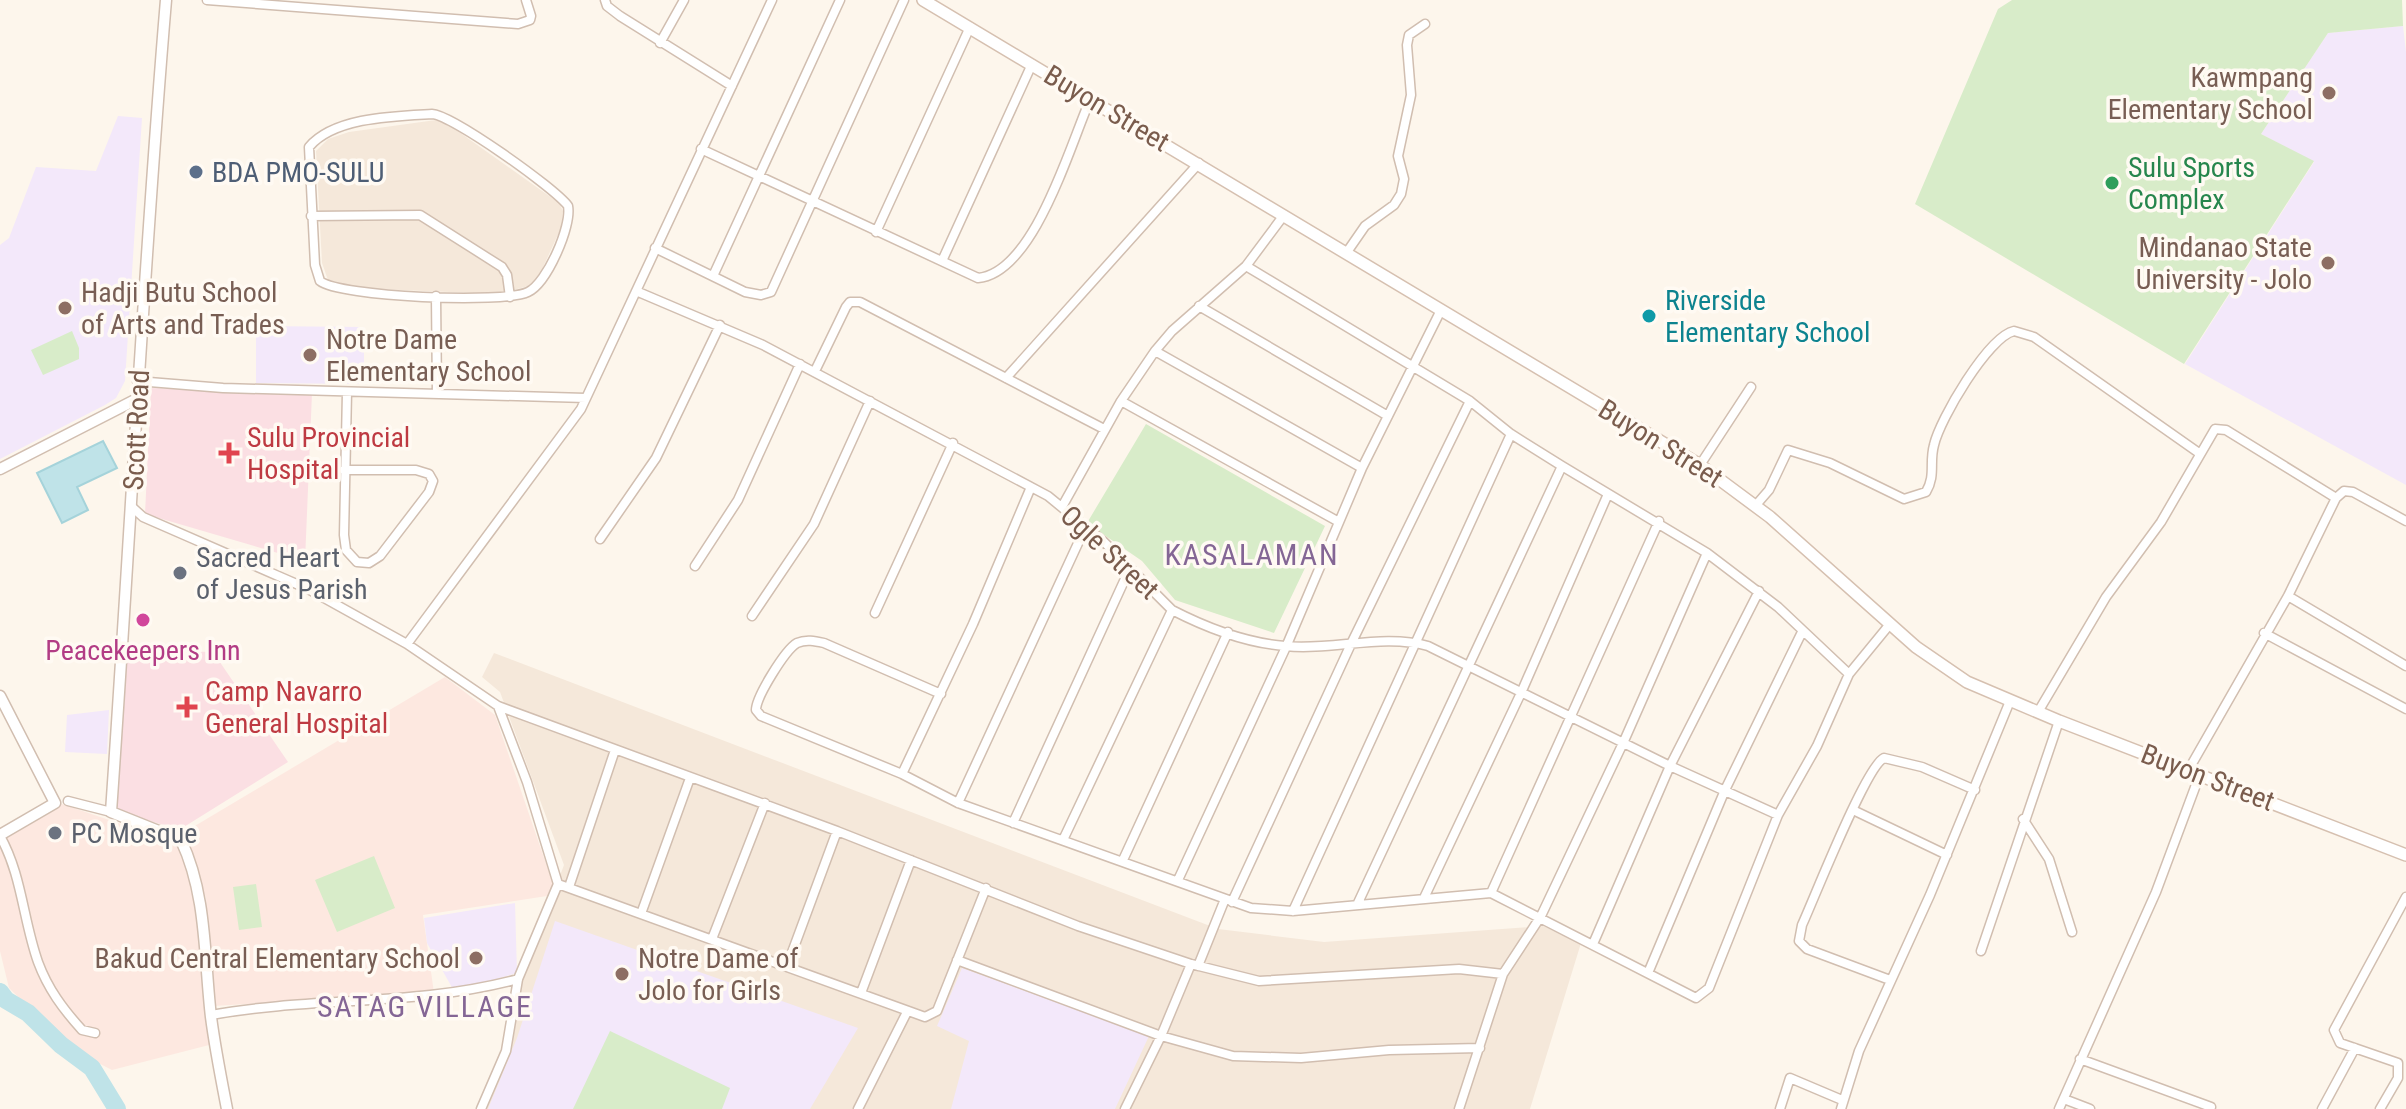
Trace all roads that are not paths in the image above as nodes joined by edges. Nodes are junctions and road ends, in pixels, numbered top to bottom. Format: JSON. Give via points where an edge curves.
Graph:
{"nodes":[{"id":1,"x":166,"y":0,"type":"edge"},
{"id":2,"x":207,"y":0,"type":"edge"},
{"id":3,"x":526,"y":0,"type":"edge"},
{"id":4,"x":605,"y":0,"type":"edge"},
{"id":5,"x":684,"y":0,"type":"edge"},
{"id":6,"x":772,"y":0,"type":"edge"},
{"id":7,"x":840,"y":0,"type":"edge"},
{"id":8,"x":904,"y":0,"type":"edge"},
{"id":9,"x":923,"y":0,"type":"edge"},
{"id":10,"x":1425,"y":24,"type":"dead end"},
{"id":11,"x":970,"y":27,"type":"junction"},
{"id":12,"x":660,"y":43,"type":"junction"},
{"id":13,"x":1032,"y":64,"type":"junction"},
{"id":14,"x":732,"y":86,"type":"junction"},
{"id":15,"x":1090,"y":100,"type":"junction"},
{"id":16,"x":701,"y":149,"type":"junction"},
{"id":17,"x":1199,"y":163,"type":"junction"},
{"id":18,"x":759,"y":176,"type":"junction"},
{"id":19,"x":814,"y":202,"type":"junction"},
{"id":20,"x":1284,"y":215,"type":"junction"},
{"id":21,"x":311,"y":216,"type":"junction"},
{"id":22,"x":876,"y":232,"type":"junction"},
{"id":23,"x":655,"y":248,"type":"junction"},
{"id":24,"x":1347,"y":252,"type":"junction"},
{"id":25,"x":942,"y":261,"type":"junction"},
{"id":26,"x":1246,"y":266,"type":"junction"},
{"id":27,"x":713,"y":276,"type":"junction"},
{"id":28,"x":636,"y":291,"type":"junction"},
{"id":29,"x":436,"y":296,"type":"junction"},
{"id":30,"x":510,"y":297,"type":"junction"},
{"id":31,"x":1199,"y":306,"type":"junction"},
{"id":32,"x":1440,"y":312,"type":"junction"},
{"id":33,"x":720,"y":325,"type":"junction"},
{"id":34,"x":1155,"y":351,"type":"junction"},
{"id":35,"x":800,"y":364,"type":"junction"},
{"id":36,"x":1412,"y":367,"type":"junction"},
{"id":37,"x":815,"y":371,"type":"junction"},
{"id":38,"x":1006,"y":378,"type":"junction"},
{"id":39,"x":137,"y":381,"type":"junction"},
{"id":40,"x":1751,"y":387,"type":"dead end"},
{"id":41,"x":347,"y":392,"type":"junction"},
{"id":42,"x":437,"y":394,"type":"junction"},
{"id":43,"x":586,"y":398,"type":"junction"},
{"id":44,"x":135,"y":400,"type":"junction"},
{"id":45,"x":870,"y":401,"type":"junction"},
{"id":46,"x":1121,"y":401,"type":"junction"},
{"id":47,"x":1470,"y":401,"type":"junction"},
{"id":48,"x":1388,"y":416,"type":"junction"},
{"id":49,"x":1104,"y":429,"type":"junction"},
{"id":50,"x":1511,"y":434,"type":"junction"},
{"id":51,"x":953,"y":443,"type":"junction"},
{"id":52,"x":2199,"y":453,"type":"junction"},
{"id":53,"x":1700,"y":465,"type":"junction"},
{"id":54,"x":1562,"y":466,"type":"junction"},
{"id":55,"x":1362,"y":468,"type":"junction"},
{"id":56,"x":0,"y":469,"type":"edge"},
{"id":57,"x":344,"y":470,"type":"junction"},
{"id":58,"x":1031,"y":487,"type":"junction"},
{"id":59,"x":1608,"y":494,"type":"junction"},
{"id":60,"x":2336,"y":498,"type":"junction"},
{"id":61,"x":1063,"y":505,"type":"junction"},
{"id":62,"x":1756,"y":505,"type":"junction"},
{"id":63,"x":132,"y":507,"type":"junction"},
{"id":64,"x":1659,"y":521,"type":"junction"},
{"id":65,"x":2406,"y":521,"type":"edge"},
{"id":66,"x":1339,"y":522,"type":"junction"},
{"id":67,"x":1086,"y":526,"type":"junction"},
{"id":68,"x":600,"y":539,"type":"dead end"},
{"id":69,"x":1707,"y":553,"type":"junction"},
{"id":70,"x":695,"y":566,"type":"dead end"},
{"id":71,"x":1130,"y":568,"type":"junction"},
{"id":72,"x":1759,"y":591,"type":"junction"},
{"id":73,"x":2288,"y":596,"type":"junction"},
{"id":74,"x":1172,"y":610,"type":"junction"},
{"id":75,"x":875,"y":613,"type":"dead end"},
{"id":76,"x":752,"y":616,"type":"dead end"},
{"id":77,"x":1890,"y":624,"type":"junction"},
{"id":78,"x":1228,"y":632,"type":"junction"},
{"id":79,"x":1802,"y":632,"type":"junction"},
{"id":80,"x":2264,"y":633,"type":"junction"},
{"id":81,"x":1414,"y":642,"type":"junction"},
{"id":82,"x":407,"y":644,"type":"junction"},
{"id":83,"x":1351,"y":644,"type":"junction"},
{"id":84,"x":1286,"y":647,"type":"junction"},
{"id":85,"x":2405,"y":664,"type":"edge"},
{"id":86,"x":1469,"y":667,"type":"junction"},
{"id":87,"x":1849,"y":674,"type":"junction"},
{"id":88,"x":1521,"y":693,"type":"junction"},
{"id":89,"x":941,"y":694,"type":"junction"},
{"id":90,"x":0,"y":696,"type":"edge"},
{"id":91,"x":2010,"y":701,"type":"junction"},
{"id":92,"x":498,"y":706,"type":"junction"},
{"id":93,"x":2406,"y":709,"type":"edge"},
{"id":94,"x":2038,"y":712,"type":"junction"},
{"id":95,"x":1572,"y":717,"type":"junction"},
{"id":96,"x":2059,"y":721,"type":"junction"},
{"id":97,"x":1624,"y":741,"type":"junction"},
{"id":98,"x":615,"y":750,"type":"junction"},
{"id":99,"x":1670,"y":766,"type":"junction"},
{"id":100,"x":2194,"y":772,"type":"junction"},
{"id":101,"x":902,"y":774,"type":"junction"},
{"id":102,"x":690,"y":778,"type":"junction"},
{"id":103,"x":1725,"y":790,"type":"junction"},
{"id":104,"x":1975,"y":790,"type":"junction"},
{"id":105,"x":68,"y":801,"type":"dead end"},
{"id":106,"x":765,"y":803,"type":"junction"},
{"id":107,"x":958,"y":803,"type":"junction"},
{"id":108,"x":1853,"y":810,"type":"junction"},
{"id":109,"x":111,"y":812,"type":"junction"},
{"id":110,"x":1778,"y":815,"type":"junction"},
{"id":111,"x":2023,"y":819,"type":"junction"},
{"id":112,"x":1013,"y":823,"type":"junction"},
{"id":113,"x":837,"y":831,"type":"junction"},
{"id":114,"x":0,"y":835,"type":"edge"},
{"id":115,"x":1063,"y":840,"type":"junction"},
{"id":116,"x":1947,"y":855,"type":"junction"},
{"id":117,"x":2406,"y":855,"type":"edge"},
{"id":118,"x":911,"y":860,"type":"junction"},
{"id":119,"x":1123,"y":860,"type":"junction"},
{"id":120,"x":1178,"y":880,"type":"junction"},
{"id":121,"x":558,"y":884,"type":"junction"},
{"id":122,"x":569,"y":887,"type":"junction"},
{"id":123,"x":986,"y":888,"type":"junction"},
{"id":124,"x":1491,"y":893,"type":"junction"},
{"id":125,"x":2406,"y":897,"type":"edge"},
{"id":126,"x":1424,"y":898,"type":"junction"},
{"id":127,"x":1228,"y":900,"type":"junction"},
{"id":128,"x":1357,"y":905,"type":"junction"},
{"id":129,"x":642,"y":911,"type":"junction"},
{"id":130,"x":1293,"y":911,"type":"junction"},
{"id":131,"x":1541,"y":916,"type":"junction"},
{"id":132,"x":2072,"y":932,"type":"dead end"},
{"id":133,"x":712,"y":939,"type":"junction"},
{"id":134,"x":1593,"y":944,"type":"junction"},
{"id":135,"x":1981,"y":951,"type":"dead end"},
{"id":136,"x":957,"y":960,"type":"junction"},
{"id":137,"x":1194,"y":965,"type":"junction"},
{"id":138,"x":787,"y":966,"type":"junction"},
{"id":139,"x":1648,"y":973,"type":"junction"},
{"id":140,"x":1503,"y":974,"type":"junction"},
{"id":141,"x":518,"y":979,"type":"junction"},
{"id":142,"x":1890,"y":980,"type":"junction"},
{"id":143,"x":861,"y":993,"type":"junction"},
{"id":144,"x":907,"y":1012,"type":"junction"},
{"id":145,"x":211,"y":1015,"type":"junction"},
{"id":146,"x":95,"y":1033,"type":"dead end"},
{"id":147,"x":1161,"y":1036,"type":"junction"},
{"id":148,"x":1480,"y":1048,"type":"junction"},
{"id":149,"x":2355,"y":1048,"type":"junction"},
{"id":150,"x":2080,"y":1059,"type":"junction"},
{"id":151,"x":2064,"y":1099,"type":"junction"},
{"id":152,"x":1842,"y":1105,"type":"edge"},
{"id":153,"x":2211,"y":1107,"type":"edge"},
{"id":154,"x":227,"y":1109,"type":"edge"},
{"id":155,"x":481,"y":1109,"type":"edge"},
{"id":156,"x":858,"y":1109,"type":"edge"},
{"id":157,"x":1125,"y":1109,"type":"edge"},
{"id":158,"x":1459,"y":1109,"type":"edge"},
{"id":159,"x":1780,"y":1109,"type":"edge"},
{"id":160,"x":2059,"y":1109,"type":"edge"},
{"id":161,"x":2090,"y":1109,"type":"edge"},
{"id":162,"x":2322,"y":1109,"type":"edge"},
{"id":163,"x":2380,"y":1109,"type":"edge"}],
"edges":[{"from":1,"to":39,"type":"street","name":"Scott Road"},
{"from":2,"to":3,"type":"street","via":[[518,24],[530,20]]},
{"from":4,"to":12,"type":"street"},
{"from":5,"to":12,"type":"street"},
{"from":6,"to":14,"type":"street"},
{"from":7,"to":18,"type":"street"},
{"from":8,"to":19,"type":"street"},
{"from":9,"to":11,"type":"main road","name":"Buyon Street"},
{"from":10,"to":24,"type":"street","via":[[1409,35],[1407,45],[1411,95],[1398,156],[1404,179],[1401,194],[1365,226]]},
{"from":11,"to":13,"type":"main road","name":"Buyon Street"},
{"from":11,"to":22,"type":"street"},
{"from":12,"to":14,"type":"street"},
{"from":13,"to":15,"type":"main road","name":"Buyon Street"},
{"from":13,"to":25,"type":"street"},
{"from":14,"to":16,"type":"street"},
{"from":15,"to":17,"type":"main road","name":"Buyon Street"},
{"from":15,"to":25,"type":"street","via":[[1047,203],[1015,255],[996,274],[978,278]]},
{"from":16,"to":18,"type":"street"},
{"from":16,"to":23,"type":"street"},
{"from":17,"to":20,"type":"main road","name":"Buyon Street"},
{"from":17,"to":38,"type":"street"},
{"from":18,"to":19,"type":"street"},
{"from":18,"to":27,"type":"street"},
{"from":19,"to":22,"type":"street"},
{"from":19,"to":27,"type":"street","via":[[771,292],[745,292]]},
{"from":20,"to":24,"type":"main road","name":"Buyon Street"},
{"from":20,"to":26,"type":"street"},
{"from":21,"to":29,"type":"street","via":[[315,265],[325,285],[352,293]]},
{"from":21,"to":30,"type":"street","via":[[420,215],[502,267]]},
{"from":21,"to":30,"type":"street","via":[[309,152],[319,137],[342,127],[446,116],[552,191],[569,209],[568,227],[543,278],[530,291]]},
{"from":22,"to":25,"type":"street"},
{"from":23,"to":27,"type":"street"},
{"from":23,"to":28,"type":"street"},
{"from":24,"to":32,"type":"main road","name":"Buyon Street"},
{"from":26,"to":31,"type":"street"},
{"from":26,"to":36,"type":"street"},
{"from":28,"to":33,"type":"street","name":"Ogle Street"},
{"from":28,"to":43,"type":"street"},
{"from":29,"to":30,"type":"street"},
{"from":29,"to":42,"type":"street"},
{"from":31,"to":34,"type":"street"},
{"from":31,"to":48,"type":"street"},
{"from":32,"to":36,"type":"street"},
{"from":32,"to":53,"type":"main road","name":"Buyon Street"},
{"from":33,"to":35,"type":"street","name":"Ogle Street"},
{"from":33,"to":68,"type":"street","via":[[662,447]]},
{"from":34,"to":46,"type":"street"},
{"from":34,"to":55,"type":"street"},
{"from":35,"to":37,"type":"street","name":"Ogle Street"},
{"from":35,"to":70,"type":"street","via":[[738,500]]},
{"from":36,"to":47,"type":"street"},
{"from":36,"to":48,"type":"street"},
{"from":37,"to":38,"type":"street","via":[[846,307],[855,301]]},
{"from":37,"to":45,"type":"street","name":"Ogle Street"},
{"from":38,"to":49,"type":"street"},
{"from":39,"to":41,"type":"street"},
{"from":39,"to":44,"type":"street","name":"Scott Road"},
{"from":40,"to":53,"type":"street"},
{"from":41,"to":42,"type":"street"},
{"from":41,"to":57,"type":"street"},
{"from":42,"to":43,"type":"street"},
{"from":43,"to":82,"type":"street"},
{"from":44,"to":56,"type":"street"},
{"from":44,"to":63,"type":"street","name":"Scott Road"},
{"from":45,"to":51,"type":"street","name":"Ogle Street"},
{"from":45,"to":76,"type":"street","via":[[814,524]]},
{"from":46,"to":49,"type":"street"},
{"from":46,"to":66,"type":"street"},
{"from":47,"to":50,"type":"street"},
{"from":47,"to":83,"type":"street"},
{"from":48,"to":55,"type":"street"},
{"from":49,"to":61,"type":"street"},
{"from":50,"to":54,"type":"street"},
{"from":50,"to":81,"type":"street"},
{"from":51,"to":58,"type":"street","name":"Ogle Street"},
{"from":51,"to":75,"type":"street"},
{"from":52,"to":60,"type":"street","via":[[2215,429],[2222,428]]},
{"from":52,"to":62,"type":"street","via":[[2034,337],[2014,331],[1994,345],[1973,372],[1944,422],[1933,446],[1934,480],[1926,492],[1904,499],[1830,463],[1788,450]]},
{"from":52,"to":94,"type":"street","via":[[2161,522],[2106,597]]},
{"from":53,"to":62,"type":"main road","name":"Buyon Street"},
{"from":54,"to":59,"type":"street"},
{"from":54,"to":86,"type":"street"},
{"from":55,"to":66,"type":"street"},
{"from":57,"to":57,"type":"street","via":[[345,548],[357,562],[369,563],[388,546],[433,481],[422,470]]},
{"from":58,"to":61,"type":"street","name":"Ogle Street"},
{"from":58,"to":89,"type":"street"},
{"from":59,"to":64,"type":"street"},
{"from":59,"to":88,"type":"street"},
{"from":60,"to":65,"type":"street","via":[[2353,492]]},
{"from":60,"to":73,"type":"street"},
{"from":61,"to":67,"type":"street","name":"Ogle Street"},
{"from":62,"to":77,"type":"main road","name":"Buyon Street"},
{"from":63,"to":82,"type":"street","via":[[143,517],[308,589]]},
{"from":63,"to":109,"type":"street","name":"Scott Road"},
{"from":64,"to":69,"type":"street"},
{"from":64,"to":95,"type":"street"},
{"from":66,"to":84,"type":"street"},
{"from":67,"to":71,"type":"street","name":"Ogle Street"},
{"from":67,"to":107,"type":"street"},
{"from":69,"to":72,"type":"street"},
{"from":69,"to":97,"type":"street"},
{"from":71,"to":74,"type":"street","name":"Ogle Street"},
{"from":71,"to":112,"type":"street"},
{"from":72,"to":79,"type":"street"},
{"from":72,"to":99,"type":"street"},
{"from":73,"to":80,"type":"street"},
{"from":73,"to":85,"type":"street"},
{"from":74,"to":78,"type":"street","name":"Ogle Street"},
{"from":74,"to":115,"type":"street"},
{"from":77,"to":87,"type":"street"},
{"from":77,"to":91,"type":"main road","name":"Buyon Street","via":[[1967,682]]},
{"from":78,"to":84,"type":"street","name":"Ogle Street"},
{"from":78,"to":119,"type":"street"},
{"from":79,"to":87,"type":"street"},
{"from":79,"to":103,"type":"street"},
{"from":80,"to":93,"type":"street"},
{"from":80,"to":100,"type":"street"},
{"from":81,"to":83,"type":"street","name":"Ogle Street"},
{"from":81,"to":86,"type":"street","name":"Ogle Street"},
{"from":81,"to":130,"type":"street"},
{"from":82,"to":92,"type":"street"},
{"from":83,"to":84,"type":"street","name":"Ogle Street"},
{"from":83,"to":127,"type":"street"},
{"from":84,"to":120,"type":"street"},
{"from":86,"to":88,"type":"street","name":"Ogle Street"},
{"from":86,"to":128,"type":"street"},
{"from":87,"to":110,"type":"street"},
{"from":88,"to":95,"type":"street","name":"Ogle Street"},
{"from":88,"to":126,"type":"street"},
{"from":89,"to":101,"type":"street"},
{"from":89,"to":101,"type":"street","via":[[810,641],[792,648],[758,698],[761,716]]},
{"from":90,"to":114,"type":"street","via":[[55,803]]},
{"from":91,"to":94,"type":"main road","name":"Buyon Street"},
{"from":91,"to":104,"type":"street"},
{"from":92,"to":98,"type":"street"},
{"from":92,"to":121,"type":"street"},
{"from":94,"to":96,"type":"main road","name":"Buyon Street"},
{"from":95,"to":97,"type":"street","name":"Ogle Street"},
{"from":95,"to":124,"type":"street"},
{"from":96,"to":100,"type":"main road","name":"Buyon Street"},
{"from":96,"to":111,"type":"street"},
{"from":97,"to":99,"type":"street","name":"Ogle Street"},
{"from":97,"to":131,"type":"street"},
{"from":98,"to":102,"type":"street"},
{"from":98,"to":122,"type":"street"},
{"from":99,"to":103,"type":"street","name":"Ogle Street"},
{"from":99,"to":134,"type":"street"},
{"from":100,"to":117,"type":"main road","name":"Buyon Street"},
{"from":100,"to":150,"type":"street","via":[[2156,892]]},
{"from":101,"to":107,"type":"street"},
{"from":102,"to":106,"type":"street"},
{"from":102,"to":129,"type":"street"},
{"from":103,"to":110,"type":"street","name":"Ogle Street"},
{"from":103,"to":139,"type":"street"},
{"from":104,"to":108,"type":"street","via":[[1922,767],[1884,758],[1873,767]]},
{"from":104,"to":116,"type":"street"},
{"from":105,"to":109,"type":"street"},
{"from":106,"to":113,"type":"street"},
{"from":106,"to":133,"type":"street"},
{"from":107,"to":112,"type":"street"},
{"from":108,"to":116,"type":"street"},
{"from":108,"to":142,"type":"street","via":[[1799,941],[1807,949]]},
{"from":109,"to":145,"type":"street","via":[[181,840],[198,892]]},
{"from":110,"to":139,"type":"street","via":[[1705,993],[1693,997]]},
{"from":111,"to":132,"type":"street","via":[[2049,859]]},
{"from":111,"to":135,"type":"street"},
{"from":112,"to":115,"type":"street"},
{"from":113,"to":118,"type":"street"},
{"from":113,"to":138,"type":"street"},
{"from":114,"to":146,"type":"street","via":[[52,993],[82,1030]]},
{"from":115,"to":119,"type":"street"},
{"from":116,"to":142,"type":"street"},
{"from":118,"to":123,"type":"street"},
{"from":118,"to":143,"type":"street"},
{"from":119,"to":120,"type":"street"},
{"from":120,"to":127,"type":"street"},
{"from":121,"to":122,"type":"street"},
{"from":121,"to":141,"type":"street"},
{"from":122,"to":129,"type":"street"},
{"from":123,"to":136,"type":"street"},
{"from":123,"to":137,"type":"street"},
{"from":124,"to":126,"type":"street"},
{"from":124,"to":131,"type":"street"},
{"from":125,"to":149,"type":"street","via":[[2335,1026],[2336,1040]]},
{"from":126,"to":128,"type":"street"},
{"from":127,"to":130,"type":"street","via":[[1251,908]]},
{"from":127,"to":137,"type":"street"},
{"from":128,"to":130,"type":"street"},
{"from":129,"to":133,"type":"street"},
{"from":131,"to":134,"type":"street"},
{"from":131,"to":140,"type":"street"},
{"from":133,"to":138,"type":"street"},
{"from":134,"to":139,"type":"street"},
{"from":136,"to":144,"type":"street","via":[[935,1013],[925,1017]]},
{"from":136,"to":147,"type":"street"},
{"from":137,"to":140,"type":"street","via":[[1259,981],[1459,969]]},
{"from":137,"to":147,"type":"street"},
{"from":138,"to":143,"type":"street"},
{"from":140,"to":148,"type":"street"},
{"from":141,"to":145,"type":"street","via":[[415,999],[310,1003]]},
{"from":141,"to":155,"type":"street","via":[[506,1051]]},
{"from":142,"to":152,"type":"street"},
{"from":143,"to":144,"type":"street"},
{"from":144,"to":156,"type":"street"},
{"from":145,"to":154,"type":"street"},
{"from":147,"to":148,"type":"street","via":[[1218,1053],[1277,1059]]},
{"from":147,"to":157,"type":"street"},
{"from":148,"to":158,"type":"street"},
{"from":149,"to":162,"type":"street"},
{"from":149,"to":163,"type":"street","via":[[2399,1065],[2398,1078]]},
{"from":150,"to":151,"type":"street"},
{"from":150,"to":153,"type":"street"},
{"from":151,"to":160,"type":"street"},
{"from":151,"to":161,"type":"street"},
{"from":152,"to":159,"type":"street","via":[[1790,1078]]}]}
